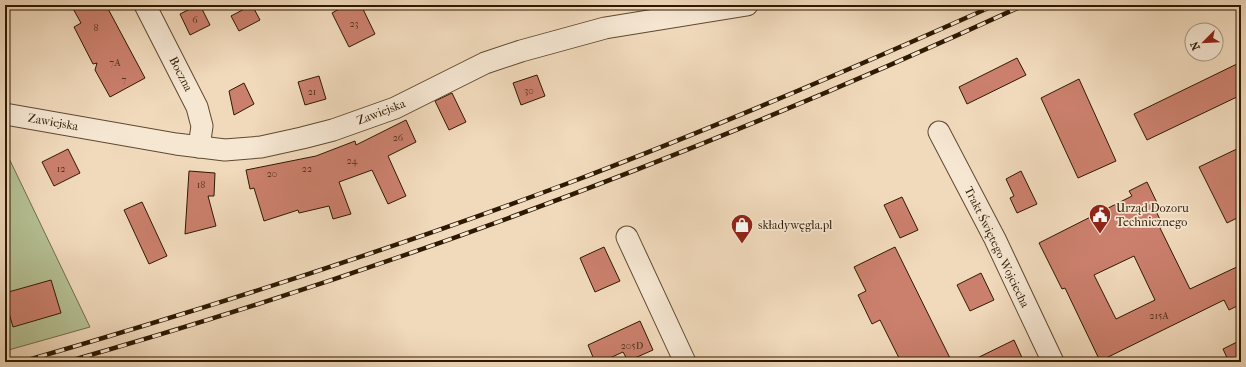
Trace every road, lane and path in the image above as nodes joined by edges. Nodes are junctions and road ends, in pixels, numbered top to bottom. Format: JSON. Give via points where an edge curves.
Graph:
{"nodes":[{"id":1,"x":145,"y":5,"type":"edge"},
{"id":2,"x":747,"y":5,"type":"edge"},
{"id":3,"x":5,"y":114,"type":"edge"},
{"id":4,"x":939,"y":132,"type":"dead end"},
{"id":5,"x":199,"y":147,"type":"junction"},
{"id":6,"x":627,"y":237,"type":"dead end"},
{"id":7,"x":685,"y":362,"type":"edge"},
{"id":8,"x":1053,"y":362,"type":"edge"}],
"edges":[{"from":1,"to":5,"type":"street","name":"Boczna","via":[[197,107],[202,126]]},
{"from":2,"to":5,"type":"street","name":"Zawiejska","via":[[605,28],[522,50],[485,63],[395,108],[332,130],[280,144],[225,150]]},
{"from":3,"to":5,"type":"street","name":"Zawiejska"},
{"from":4,"to":8,"type":"street","name":"Trakt Świętego Wojciecha","via":[[995,239]]},
{"from":6,"to":7,"type":"street"}]}
